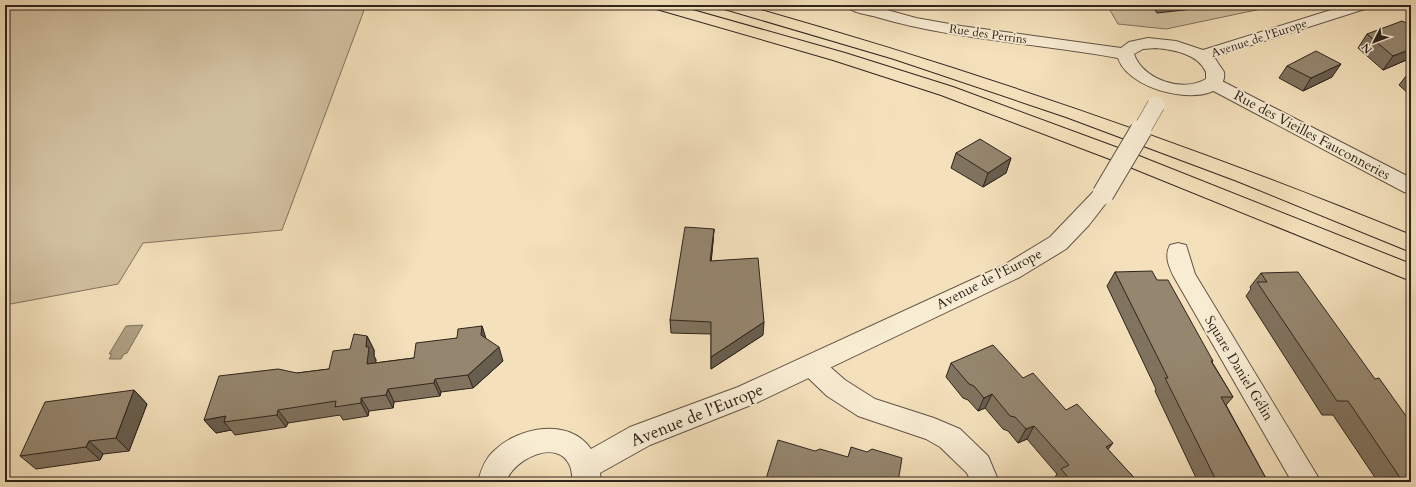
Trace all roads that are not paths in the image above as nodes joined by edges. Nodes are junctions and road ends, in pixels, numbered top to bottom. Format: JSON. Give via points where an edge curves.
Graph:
{"nodes":[{"id":1,"x":658,"y":5,"type":"edge"},
{"id":2,"x":726,"y":5,"type":"edge"},
{"id":3,"x":853,"y":5,"type":"edge"},
{"id":4,"x":1364,"y":5,"type":"edge"},
{"id":5,"x":1125,"y":54,"type":"junction"},
{"id":6,"x":1201,"y":56,"type":"junction"},
{"id":7,"x":1212,"y":83,"type":"junction"},
{"id":8,"x":1158,"y":85,"type":"junction"},
{"id":9,"x":1411,"y":187,"type":"edge"},
{"id":10,"x":1411,"y":244,"type":"edge"},
{"id":11,"x":1178,"y":251,"type":"dead end"},
{"id":12,"x":1411,"y":273,"type":"edge"},
{"id":13,"x":811,"y":365,"type":"junction"},
{"id":14,"x":497,"y":472,"type":"edge"},
{"id":15,"x":586,"y":475,"type":"edge"},
{"id":16,"x":475,"y":482,"type":"edge"},
{"id":17,"x":984,"y":482,"type":"edge"},
{"id":18,"x":1306,"y":482,"type":"edge"}],
"edges":[{"from":1,"to":12,"type":"highway","via":[[877,68],[947,91],[1167,174]]},
{"from":2,"to":10,"type":"highway","via":[[1036,101],[1264,184]]},
{"from":3,"to":5,"type":"street","name":"Rue des Perrins","via":[[939,27]]},
{"from":4,"to":6,"type":"street","name":"Avenue de l'Europe"},
{"from":5,"to":6,"type":"street","via":[[1133,47],[1148,43],[1176,45]]},
{"from":5,"to":8,"type":"street","via":[[1129,67],[1141,77]]},
{"from":6,"to":7,"type":"street","via":[[1214,70],[1216,77]]},
{"from":7,"to":8,"type":"street","via":[[1206,87],[1184,90]]},
{"from":7,"to":9,"type":"street","name":"Rue des Vieilles Fauconneries"},
{"from":8,"to":13,"type":"street","name":"Avenue de l'Europe","bridge":true,"via":[[1159,98],[1156,105],[1103,194],[1058,243],[1012,270]]},
{"from":11,"to":18,"type":"street","name":"Square Daniel Gélin","via":[[1185,277]]},
{"from":13,"to":15,"type":"street","name":"Avenue de l'Europe","via":[[719,407],[640,436]]},
{"from":13,"to":17,"type":"street","via":[[836,388],[867,408],[934,430],[950,438],[978,465]]},
{"from":14,"to":15,"type":"street","via":[[513,450],[528,443],[546,440],[564,444],[576,451]]},
{"from":14,"to":16,"type":"street"}]}
